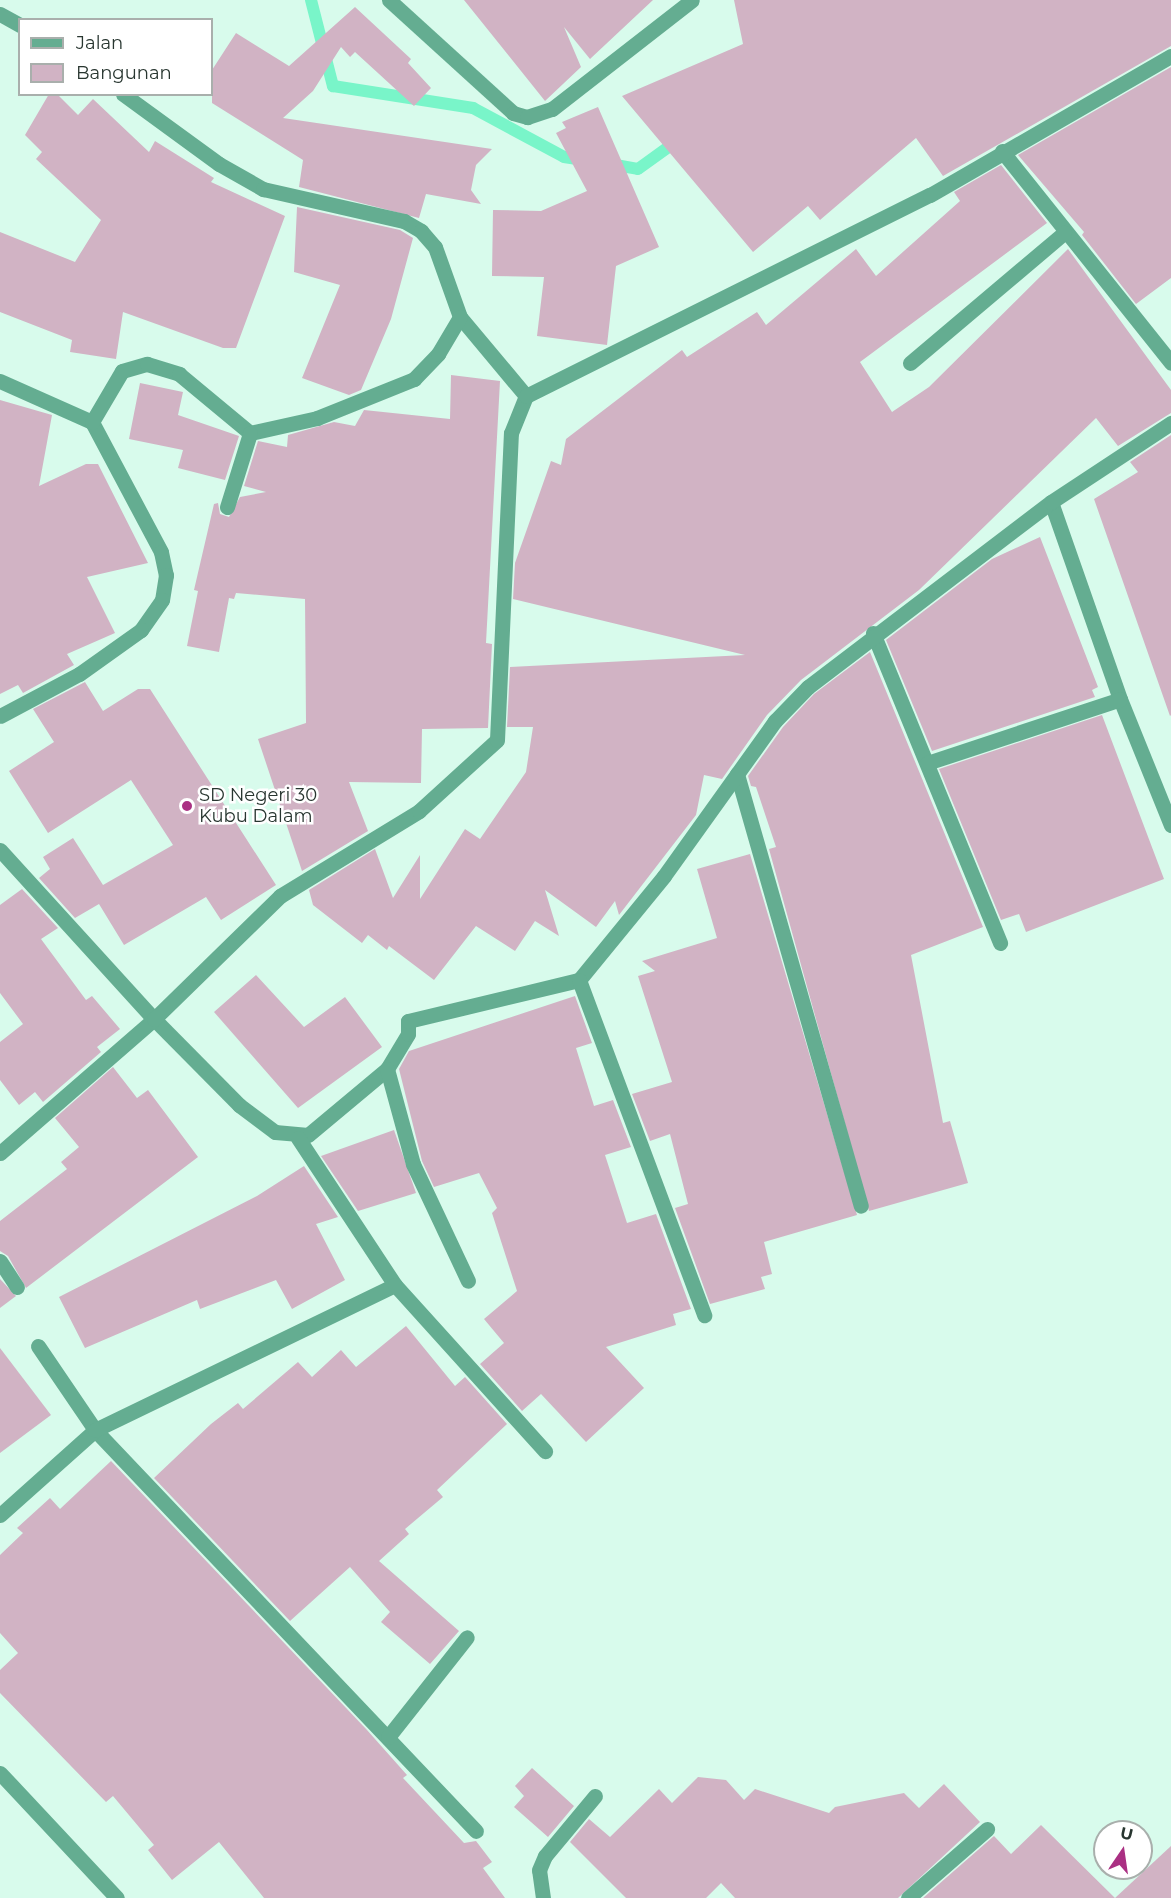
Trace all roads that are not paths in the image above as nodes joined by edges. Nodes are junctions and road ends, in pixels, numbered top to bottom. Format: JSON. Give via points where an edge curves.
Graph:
{"nodes":[{"id":1,"x":389,"y":0,"type":"edge"},
{"id":2,"x":692,"y":0,"type":"edge"},
{"id":3,"x":0,"y":14,"type":"edge"},
{"id":4,"x":18,"y":24,"type":"edge"},
{"id":5,"x":1171,"y":56,"type":"edge"},
{"id":6,"x":126,"y":96,"type":"edge"},
{"id":7,"x":1002,"y":151,"type":"junction"},
{"id":8,"x":1064,"y":233,"type":"junction"},
{"id":9,"x":460,"y":317,"type":"junction"},
{"id":10,"x":910,"y":363,"type":"dead end"},
{"id":11,"x":1171,"y":363,"type":"edge"},
{"id":12,"x":0,"y":381,"type":"edge"},
{"id":13,"x":526,"y":396,"type":"junction"},
{"id":14,"x":92,"y":422,"type":"junction"},
{"id":15,"x":1171,"y":423,"type":"edge"},
{"id":16,"x":250,"y":433,"type":"junction"},
{"id":17,"x":1051,"y":502,"type":"junction"},
{"id":18,"x":227,"y":507,"type":"dead end"},
{"id":19,"x":873,"y":633,"type":"junction"},
{"id":20,"x":1120,"y":699,"type":"junction"},
{"id":21,"x":0,"y":716,"type":"edge"},
{"id":22,"x":927,"y":763,"type":"junction"},
{"id":23,"x":737,"y":774,"type":"junction"},
{"id":24,"x":1171,"y":825,"type":"edge"},
{"id":25,"x":0,"y":850,"type":"edge"},
{"id":26,"x":1000,"y":943,"type":"dead end"},
{"id":27,"x":579,"y":980,"type":"junction"},
{"id":28,"x":154,"y":1019,"type":"junction"},
{"id":29,"x":387,"y":1069,"type":"junction"},
{"id":30,"x":298,"y":1138,"type":"junction"},
{"id":31,"x":0,"y":1153,"type":"edge"},
{"id":32,"x":861,"y":1206,"type":"dead end"},
{"id":33,"x":0,"y":1261,"type":"edge"},
{"id":34,"x":468,"y":1281,"type":"dead end"},
{"id":35,"x":395,"y":1285,"type":"junction"},
{"id":36,"x":17,"y":1287,"type":"dead end"},
{"id":37,"x":704,"y":1315,"type":"dead end"},
{"id":38,"x":38,"y":1346,"type":"dead end"},
{"id":39,"x":95,"y":1430,"type":"junction"},
{"id":40,"x":545,"y":1451,"type":"dead end"},
{"id":41,"x":0,"y":1515,"type":"edge"},
{"id":42,"x":467,"y":1637,"type":"dead end"},
{"id":43,"x":388,"y":1737,"type":"junction"},
{"id":44,"x":0,"y":1773,"type":"edge"},
{"id":45,"x":595,"y":1796,"type":"dead end"},
{"id":46,"x":987,"y":1829,"type":"dead end"},
{"id":47,"x":476,"y":1831,"type":"dead end"},
{"id":48,"x":117,"y":1898,"type":"edge"},
{"id":49,"x":543,"y":1898,"type":"edge"},
{"id":50,"x":908,"y":1898,"type":"edge"}],
"edges":[{"from":1,"to":2,"type":"street","via":[[513,113],[527,117],[552,109]]},
{"from":3,"to":4,"type":"street"},
{"from":5,"to":7,"type":"street"},
{"from":6,"to":9,"type":"street","via":[[219,164],[263,189],[405,221],[421,231],[435,248]]},
{"from":7,"to":8,"type":"street"},
{"from":7,"to":13,"type":"street","via":[[930,195]]},
{"from":8,"to":10,"type":"street"},
{"from":8,"to":11,"type":"street"},
{"from":9,"to":13,"type":"street"},
{"from":9,"to":16,"type":"street","via":[[438,354],[414,379],[317,418]]},
{"from":12,"to":14,"type":"street"},
{"from":13,"to":28,"type":"street","via":[[511,433],[497,740],[419,811],[280,896]]},
{"from":14,"to":16,"type":"street","via":[[122,371],[147,364],[179,374]]},
{"from":14,"to":21,"type":"street","via":[[112,452],[161,552],[166,575],[162,600],[141,630],[123,643],[79,674]]},
{"from":15,"to":17,"type":"street"},
{"from":16,"to":18,"type":"street"},
{"from":17,"to":19,"type":"street"},
{"from":17,"to":20,"type":"street"},
{"from":19,"to":22,"type":"street"},
{"from":19,"to":23,"type":"street","via":[[775,721]]},
{"from":20,"to":22,"type":"street"},
{"from":20,"to":24,"type":"street"},
{"from":22,"to":26,"type":"street"},
{"from":23,"to":27,"type":"street","via":[[664,876]]},
{"from":23,"to":32,"type":"street"},
{"from":25,"to":28,"type":"street"},
{"from":27,"to":29,"type":"street","via":[[408,1021],[408,1034]]},
{"from":27,"to":37,"type":"street"},
{"from":28,"to":30,"type":"street","via":[[239,1105],[275,1132]]},
{"from":28,"to":31,"type":"street"},
{"from":29,"to":30,"type":"street","via":[[308,1135]]},
{"from":29,"to":34,"type":"street","via":[[413,1164]]},
{"from":30,"to":35,"type":"street"},
{"from":33,"to":36,"type":"street"},
{"from":35,"to":39,"type":"street"},
{"from":35,"to":40,"type":"street"},
{"from":38,"to":39,"type":"street"},
{"from":39,"to":41,"type":"street"},
{"from":39,"to":43,"type":"street"},
{"from":42,"to":43,"type":"street"},
{"from":43,"to":47,"type":"street"},
{"from":44,"to":48,"type":"street"},
{"from":45,"to":49,"type":"street","via":[[545,1856],[539,1870]]},
{"from":46,"to":50,"type":"street"}]}
